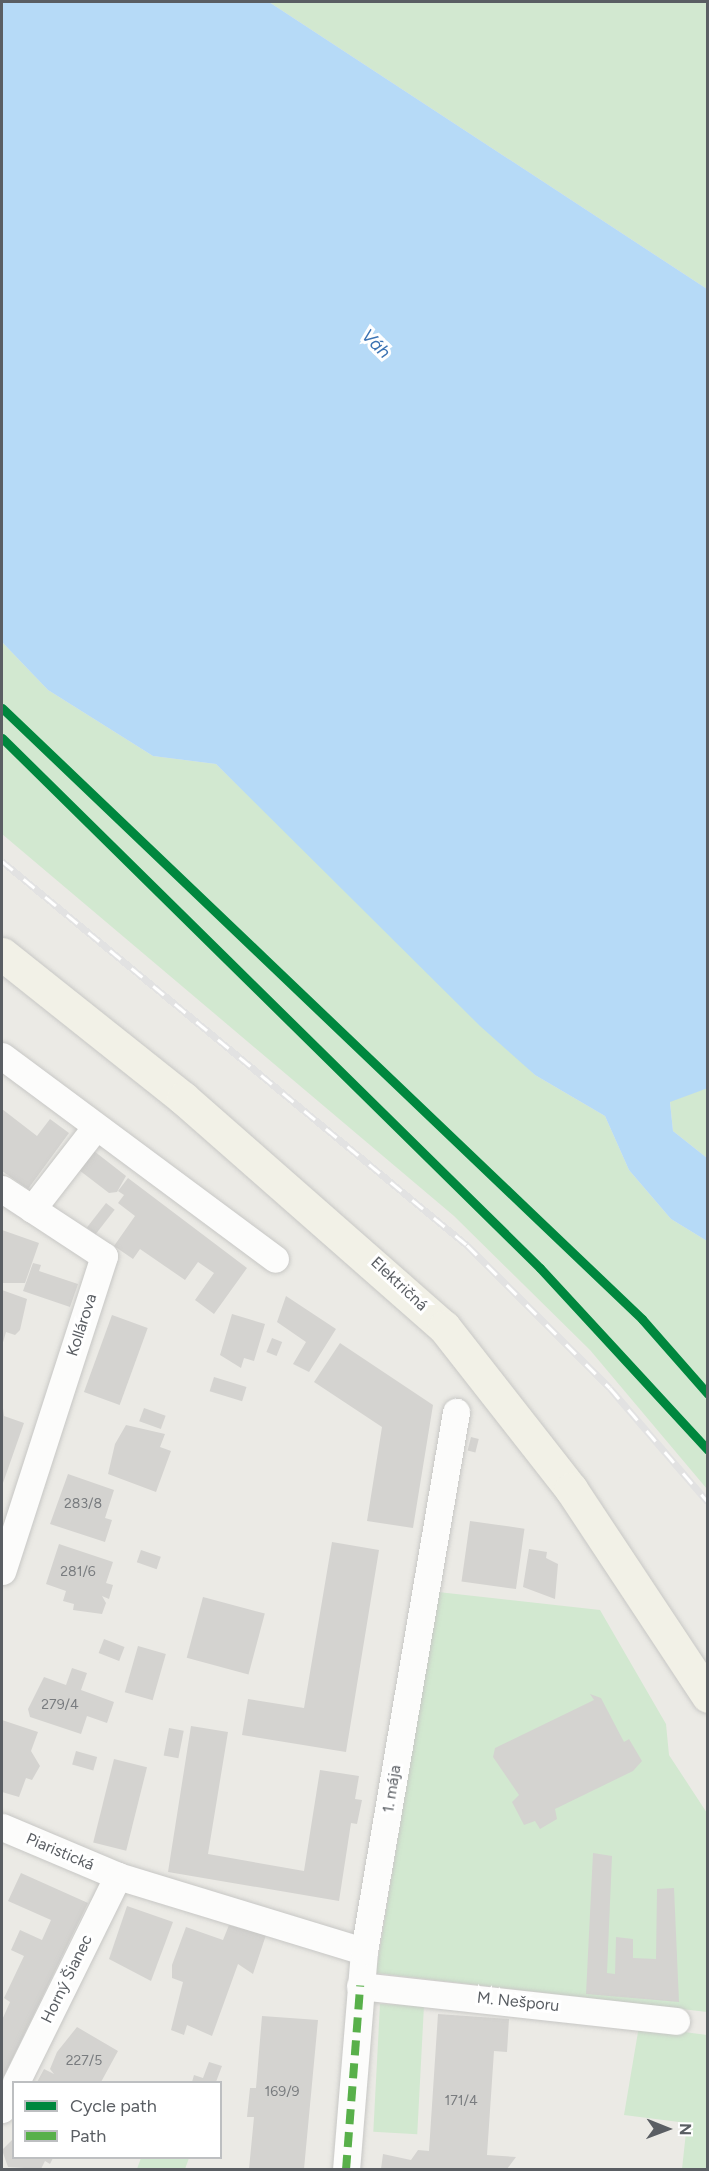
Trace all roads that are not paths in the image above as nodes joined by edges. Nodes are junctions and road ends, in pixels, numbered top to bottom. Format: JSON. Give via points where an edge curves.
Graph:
{"nodes":[{"id":1,"x":2,"y":954,"type":"edge"},
{"id":2,"x":2,"y":1056,"type":"edge"},
{"id":3,"x":94,"y":1129,"type":"junction"},
{"id":4,"x":2,"y":1188,"type":"edge"},
{"id":5,"x":32,"y":1209,"type":"junction"},
{"id":6,"x":275,"y":1259,"type":"dead end"},
{"id":7,"x":456,"y":1412,"type":"dead end"},
{"id":8,"x":2,"y":1572,"type":"edge"},
{"id":9,"x":708,"y":1696,"type":"edge"},
{"id":10,"x":2,"y":1827,"type":"edge"},
{"id":11,"x":118,"y":1876,"type":"junction"},
{"id":12,"x":364,"y":1951,"type":"junction"},
{"id":13,"x":360,"y":1986,"type":"junction"},
{"id":14,"x":676,"y":2021,"type":"dead end"},
{"id":15,"x":16,"y":2081,"type":"edge"},
{"id":16,"x":12,"y":2091,"type":"edge"},
{"id":17,"x":2,"y":2109,"type":"edge"},
{"id":18,"x":346,"y":2169,"type":"edge"}],
"edges":[{"from":1,"to":9,"type":"main road","name":"Električná","via":[[183,1098],[444,1327],[571,1489]]},
{"from":2,"to":3,"type":"street"},
{"from":3,"to":5,"type":"street"},
{"from":3,"to":6,"type":"street"},
{"from":4,"to":5,"type":"street"},
{"from":5,"to":8,"type":"street","name":"Kollárova","via":[[104,1256]]},
{"from":7,"to":12,"type":"street","name":"1. mája"},
{"from":10,"to":11,"type":"street","name":"Piaristická"},
{"from":11,"to":12,"type":"street"},
{"from":11,"to":15,"type":"street","name":"Horný Šianec"},
{"from":12,"to":13,"type":"street","name":"1. mája"},
{"from":13,"to":14,"type":"street","name":"M. Nešporu"},
{"from":13,"to":18,"type":"street","name":"1. mája"},
{"from":16,"to":17,"type":"street"}]}
